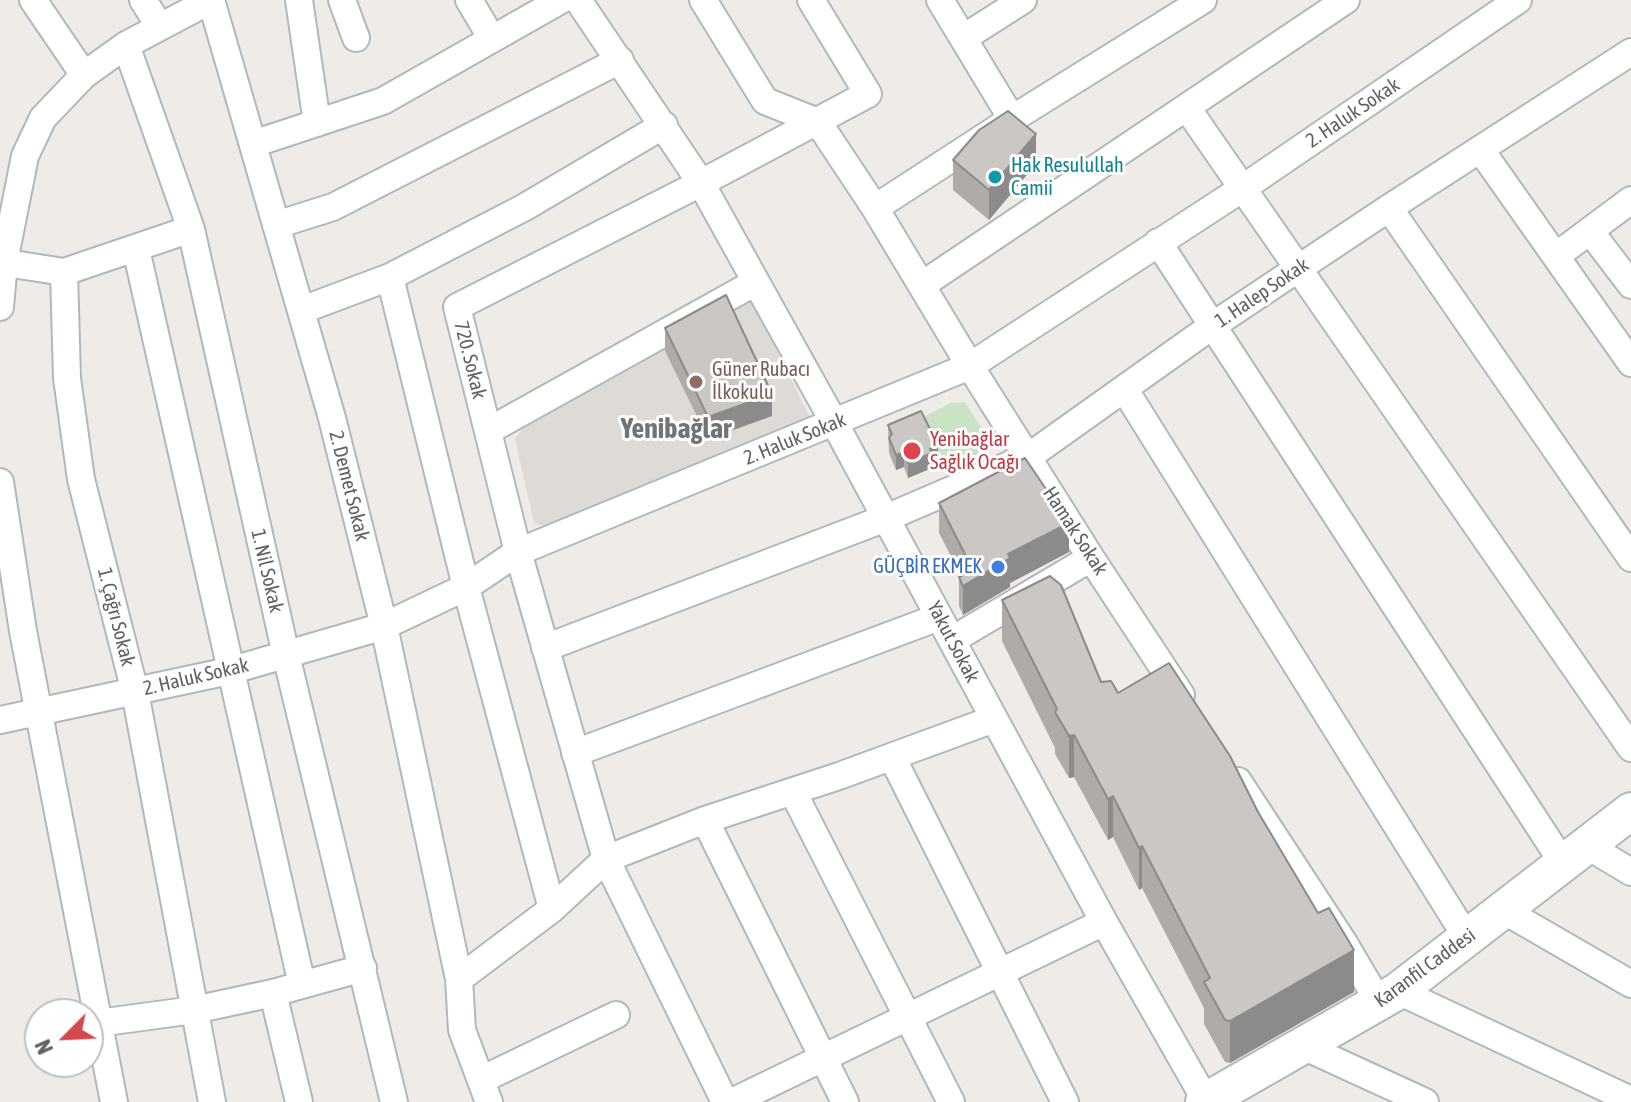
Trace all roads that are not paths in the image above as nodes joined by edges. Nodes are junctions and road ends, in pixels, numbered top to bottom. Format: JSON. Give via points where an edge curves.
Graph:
{"nodes":[{"id":1,"x":33,"y":0,"type":"edge"},
{"id":2,"x":143,"y":0,"type":"edge"},
{"id":3,"x":211,"y":0,"type":"edge"},
{"id":4,"x":299,"y":0,"type":"edge"},
{"id":5,"x":342,"y":0,"type":"edge"},
{"id":6,"x":469,"y":0,"type":"edge"},
{"id":7,"x":561,"y":0,"type":"edge"},
{"id":8,"x":578,"y":0,"type":"edge"},
{"id":9,"x":703,"y":0,"type":"edge"},
{"id":10,"x":811,"y":0,"type":"edge"},
{"id":11,"x":940,"y":0,"type":"edge"},
{"id":12,"x":1023,"y":0,"type":"edge"},
{"id":13,"x":1203,"y":0,"type":"edge"},
{"id":14,"x":1346,"y":0,"type":"edge"},
{"id":15,"x":1518,"y":0,"type":"edge"},
{"id":16,"x":160,"y":27,"type":"junction"},
{"id":17,"x":965,"y":37,"type":"junction"},
{"id":18,"x":356,"y":38,"type":"dead end"},
{"id":19,"x":492,"y":39,"type":"junction"},
{"id":20,"x":126,"y":45,"type":"junction"},
{"id":21,"x":1631,"y":52,"type":"edge"},
{"id":22,"x":620,"y":60,"type":"junction"},
{"id":23,"x":84,"y":75,"type":"junction"},
{"id":24,"x":1187,"y":108,"type":"junction"},
{"id":25,"x":1012,"y":119,"type":"junction"},
{"id":26,"x":818,"y":122,"type":"junction"},
{"id":27,"x":317,"y":123,"type":"junction"},
{"id":28,"x":664,"y":125,"type":"junction"},
{"id":29,"x":253,"y":144,"type":"junction"},
{"id":30,"x":1480,"y":149,"type":"junction"},
{"id":31,"x":701,"y":183,"type":"junction"},
{"id":32,"x":1243,"y":188,"type":"junction"},
{"id":33,"x":1631,"y":200,"type":"edge"},
{"id":34,"x":875,"y":208,"type":"junction"},
{"id":35,"x":1389,"y":208,"type":"junction"},
{"id":36,"x":276,"y":225,"type":"junction"},
{"id":37,"x":191,"y":229,"type":"junction"},
{"id":38,"x":1590,"y":231,"type":"junction"},
{"id":39,"x":1158,"y":242,"type":"junction"},
{"id":40,"x":136,"y":249,"type":"junction"},
{"id":41,"x":1556,"y":256,"type":"junction"},
{"id":42,"x":2,"y":262,"type":"edge"},
{"id":43,"x":1299,"y":269,"type":"junction"},
{"id":44,"x":64,"y":272,"type":"junction"},
{"id":45,"x":390,"y":277,"type":"junction"},
{"id":46,"x":756,"y":282,"type":"junction"},
{"id":47,"x":922,"y":285,"type":"junction"},
{"id":48,"x":1631,"y":285,"type":"edge"},
{"id":49,"x":0,"y":307,"type":"edge"},
{"id":50,"x":302,"y":310,"type":"junction"},
{"id":51,"x":1212,"y":326,"type":"junction"},
{"id":52,"x":1631,"y":363,"type":"edge"},
{"id":53,"x":970,"y":366,"type":"junction"},
{"id":54,"x":1125,"y":390,"type":"junction"},
{"id":55,"x":835,"y":424,"type":"junction"},
{"id":56,"x":488,"y":431,"type":"junction"},
{"id":57,"x":1028,"y":457,"type":"junction"},
{"id":58,"x":0,"y":482,"type":"edge"},
{"id":59,"x":886,"y":518,"type":"junction"},
{"id":60,"x":518,"y":552,"type":"junction"},
{"id":61,"x":1091,"y":558,"type":"junction"},
{"id":62,"x":1631,"y":558,"type":"edge"},
{"id":63,"x":466,"y":587,"type":"junction"},
{"id":64,"x":384,"y":626,"type":"junction"},
{"id":65,"x":946,"y":628,"type":"junction"},
{"id":66,"x":545,"y":648,"type":"junction"},
{"id":67,"x":286,"y":655,"type":"junction"},
{"id":68,"x":229,"y":671,"type":"junction"},
{"id":69,"x":135,"y":692,"type":"junction"},
{"id":70,"x":38,"y":710,"type":"junction"},
{"id":71,"x":1196,"y":717,"type":"edge"},
{"id":72,"x":994,"y":719,"type":"junction"},
{"id":73,"x":0,"y":720,"type":"edge"},
{"id":74,"x":1631,"y":748,"type":"edge"},
{"id":75,"x":575,"y":753,"type":"junction"},
{"id":76,"x":892,"y":757,"type":"junction"},
{"id":77,"x":1222,"y":757,"type":"edge"},
{"id":78,"x":793,"y":792,"type":"junction"},
{"id":79,"x":1631,"y":811,"type":"edge"},
{"id":80,"x":705,"y":820,"type":"junction"},
{"id":81,"x":1574,"y":854,"type":"junction"},
{"id":82,"x":606,"y":859,"type":"junction"},
{"id":83,"x":1631,"y":872,"type":"edge"},
{"id":84,"x":552,"y":909,"type":"junction"},
{"id":85,"x":1503,"y":910,"type":"junction"},
{"id":86,"x":1104,"y":922,"type":"junction"},
{"id":87,"x":1467,"y":938,"type":"junction"},
{"id":88,"x":363,"y":968,"type":"junction"},
{"id":89,"x":1001,"y":972,"type":"junction"},
{"id":90,"x":459,"y":979,"type":"junction"},
{"id":91,"x":1631,"y":984,"type":"edge"},
{"id":92,"x":302,"y":985,"type":"junction"},
{"id":93,"x":273,"y":993,"type":"junction"},
{"id":94,"x":93,"y":998,"type":"edge"},
{"id":95,"x":1387,"y":998,"type":"junction"},
{"id":96,"x":194,"y":1010,"type":"junction"},
{"id":97,"x":616,"y":1015,"type":"dead end"},
{"id":98,"x":907,"y":1017,"type":"junction"},
{"id":99,"x":104,"y":1022,"type":"edge"},
{"id":100,"x":1303,"y":1046,"type":"junction"},
{"id":101,"x":104,"y":1053,"type":"edge"},
{"id":102,"x":824,"y":1058,"type":"junction"},
{"id":103,"x":485,"y":1091,"type":"edge"},
{"id":104,"x":1631,"y":1100,"type":"edge"},
{"id":105,"x":114,"y":1102,"type":"edge"},
{"id":106,"x":212,"y":1102,"type":"edge"},
{"id":107,"x":299,"y":1102,"type":"edge"},
{"id":108,"x":394,"y":1102,"type":"edge"},
{"id":109,"x":725,"y":1102,"type":"edge"},
{"id":110,"x":732,"y":1102,"type":"edge"},
{"id":111,"x":845,"y":1102,"type":"edge"},
{"id":112,"x":951,"y":1102,"type":"edge"},
{"id":113,"x":1065,"y":1102,"type":"edge"},
{"id":114,"x":1205,"y":1102,"type":"edge"},
{"id":115,"x":1425,"y":1102,"type":"edge"}],
"edges":[{"from":1,"to":23,"type":"street"},
{"from":2,"to":16,"type":"street"},
{"from":3,"to":16,"type":"street"},
{"from":3,"to":29,"type":"street","name":"2. Demet Sokak"},
{"from":4,"to":27,"type":"street"},
{"from":5,"to":18,"type":"street"},
{"from":6,"to":19,"type":"street"},
{"from":7,"to":19,"type":"street"},
{"from":8,"to":22,"type":"street","name":"Yakut Sokak"},
{"from":9,"to":26,"type":"street","via":[[765,101]]},
{"from":10,"to":26,"type":"street","name":"720. Sokak","via":[[868,94]]},
{"from":11,"to":17,"type":"street"},
{"from":12,"to":17,"type":"street"},
{"from":13,"to":25,"type":"street"},
{"from":14,"to":24,"type":"street"},
{"from":15,"to":32,"type":"street","name":"2. Haluk Sokak"},
{"from":16,"to":20,"type":"street"},
{"from":17,"to":25,"type":"street"},
{"from":19,"to":27,"type":"street","via":[[383,101]]},
{"from":20,"to":23,"type":"street"},
{"from":20,"to":37,"type":"street","name":"1. Nil Sokak"},
{"from":21,"to":30,"type":"street","name":"1. Halep Sokak"},
{"from":22,"to":28,"type":"street","name":"Yakut Sokak"},
{"from":22,"to":36,"type":"street","via":[[333,207]]},
{"from":23,"to":42,"type":"street","via":[[43,118],[25,156]]},
{"from":24,"to":32,"type":"street"},
{"from":24,"to":47,"type":"street"},
{"from":25,"to":34,"type":"street"},
{"from":26,"to":31,"type":"street","name":"720. Sokak"},
{"from":26,"to":34,"type":"street","name":"Hamak Sokak"},
{"from":27,"to":29,"type":"street"},
{"from":28,"to":31,"type":"street","name":"Yakut Sokak"},
{"from":28,"to":45,"type":"street","via":[[525,207]]},
{"from":29,"to":36,"type":"street","name":"2. Demet Sokak"},
{"from":30,"to":35,"type":"street","name":"1. Halep Sokak"},
{"from":30,"to":41,"type":"street"},
{"from":31,"to":46,"type":"street","name":"Yakut Sokak"},
{"from":31,"to":56,"type":"street","name":"720. Sokak","via":[[457,307]]},
{"from":32,"to":39,"type":"street","name":"2. Haluk Sokak"},
{"from":32,"to":43,"type":"street"},
{"from":33,"to":38,"type":"street"},
{"from":34,"to":47,"type":"street","name":"Hamak Sokak"},
{"from":35,"to":43,"type":"street","name":"1. Halep Sokak"},
{"from":35,"to":62,"type":"street"},
{"from":36,"to":50,"type":"street","name":"2. Demet Sokak"},
{"from":37,"to":40,"type":"street"},
{"from":37,"to":67,"type":"street","name":"1. Nil Sokak"},
{"from":38,"to":41,"type":"street"},
{"from":38,"to":48,"type":"street"},
{"from":39,"to":51,"type":"street"},
{"from":39,"to":53,"type":"street","name":"2. Haluk Sokak"},
{"from":40,"to":44,"type":"street"},
{"from":40,"to":68,"type":"street"},
{"from":41,"to":52,"type":"street"},
{"from":42,"to":44,"type":"street"},
{"from":42,"to":49,"type":"street"},
{"from":43,"to":51,"type":"street","name":"1. Halep Sokak"},
{"from":43,"to":74,"type":"street"},
{"from":44,"to":69,"type":"street","name":"1. Çağrı Sokak","via":[[67,378],[81,479]]},
{"from":45,"to":50,"type":"street"},
{"from":45,"to":63,"type":"street"},
{"from":46,"to":55,"type":"street","name":"Yakut Sokak"},
{"from":46,"to":56,"type":"street"},
{"from":47,"to":53,"type":"street","name":"Hamak Sokak"},
{"from":50,"to":64,"type":"street","name":"2. Demet Sokak"},
{"from":51,"to":54,"type":"street","name":"1. Halep Sokak"},
{"from":51,"to":81,"type":"street"},
{"from":53,"to":55,"type":"street","name":"2. Haluk Sokak"},
{"from":53,"to":57,"type":"street","name":"Hamak Sokak"},
{"from":54,"to":57,"type":"street","name":"1. Halep Sokak"},
{"from":54,"to":87,"type":"street"},
{"from":55,"to":59,"type":"street","name":"Yakut Sokak"},
{"from":55,"to":60,"type":"street","name":"2. Haluk Sokak"},
{"from":56,"to":60,"type":"street","name":"720. Sokak"},
{"from":57,"to":59,"type":"street","name":"1. Halep Sokak"},
{"from":57,"to":61,"type":"street","name":"Hamak Sokak"},
{"from":58,"to":70,"type":"street"},
{"from":59,"to":65,"type":"street","name":"Yakut Sokak"},
{"from":59,"to":66,"type":"street","name":"1. Halep Sokak"},
{"from":60,"to":63,"type":"street","name":"2. Haluk Sokak"},
{"from":60,"to":66,"type":"street","name":"720. Sokak"},
{"from":61,"to":65,"type":"street"},
{"from":61,"to":71,"type":"street","name":"Hamak Sokak"},
{"from":63,"to":64,"type":"street","name":"2. Haluk Sokak"},
{"from":63,"to":84,"type":"street"},
{"from":64,"to":67,"type":"street","name":"2. Haluk Sokak"},
{"from":64,"to":90,"type":"street","name":"2. Demet Sokak"},
{"from":65,"to":72,"type":"street","name":"Yakut Sokak"},
{"from":65,"to":75,"type":"street"},
{"from":66,"to":75,"type":"street","name":"720. Sokak"},
{"from":67,"to":68,"type":"street","name":"2. Haluk Sokak"},
{"from":67,"to":88,"type":"street","name":"1. Nil Sokak"},
{"from":68,"to":69,"type":"street","name":"2. Haluk Sokak"},
{"from":68,"to":92,"type":"street"},
{"from":69,"to":70,"type":"street","name":"2. Haluk Sokak"},
{"from":69,"to":96,"type":"street","name":"1. Çağrı Sokak"},
{"from":70,"to":73,"type":"street","name":"2. Haluk Sokak"},
{"from":70,"to":94,"type":"street"},
{"from":72,"to":76,"type":"street"},
{"from":72,"to":86,"type":"street","name":"Yakut Sokak"},
{"from":75,"to":82,"type":"street","name":"720. Sokak"},
{"from":76,"to":78,"type":"street"},
{"from":76,"to":89,"type":"street"},
{"from":77,"to":95,"type":"street","via":[[1377,999]]},
{"from":78,"to":80,"type":"street"},
{"from":78,"to":98,"type":"street"},
{"from":79,"to":81,"type":"street","name":"Karanfil Caddesi"},
{"from":80,"to":82,"type":"street"},
{"from":80,"to":102,"type":"street"},
{"from":81,"to":83,"type":"street"},
{"from":81,"to":85,"type":"street","name":"Karanfil Caddesi"},
{"from":82,"to":84,"type":"street"},
{"from":82,"to":109,"type":"street","name":"720. Sokak"},
{"from":84,"to":90,"type":"street"},
{"from":85,"to":87,"type":"street","name":"Karanfil Caddesi"},
{"from":85,"to":91,"type":"street"},
{"from":86,"to":89,"type":"street"},
{"from":86,"to":114,"type":"street","name":"Yakut Sokak"},
{"from":87,"to":95,"type":"street","name":"Karanfil Caddesi"},
{"from":88,"to":92,"type":"street"},
{"from":88,"to":108,"type":"street","name":"1. Nil Sokak"},
{"from":89,"to":98,"type":"street"},
{"from":89,"to":113,"type":"street"},
{"from":90,"to":103,"type":"street","name":"2. Demet Sokak","via":[[462,1030]]},
{"from":92,"to":93,"type":"street"},
{"from":93,"to":96,"type":"street"},
{"from":93,"to":107,"type":"street"},
{"from":95,"to":100,"type":"street","name":"Karanfil Caddesi"},
{"from":95,"to":104,"type":"street"},
{"from":96,"to":99,"type":"street"},
{"from":96,"to":106,"type":"street","name":"1. Çağrı Sokak"},
{"from":97,"to":103,"type":"street"},
{"from":98,"to":102,"type":"street"},
{"from":98,"to":112,"type":"street"},
{"from":100,"to":114,"type":"street","name":"Karanfil Caddesi"},
{"from":100,"to":115,"type":"street"},
{"from":101,"to":105,"type":"street"},
{"from":102,"to":110,"type":"street"},
{"from":102,"to":111,"type":"street"}]}
